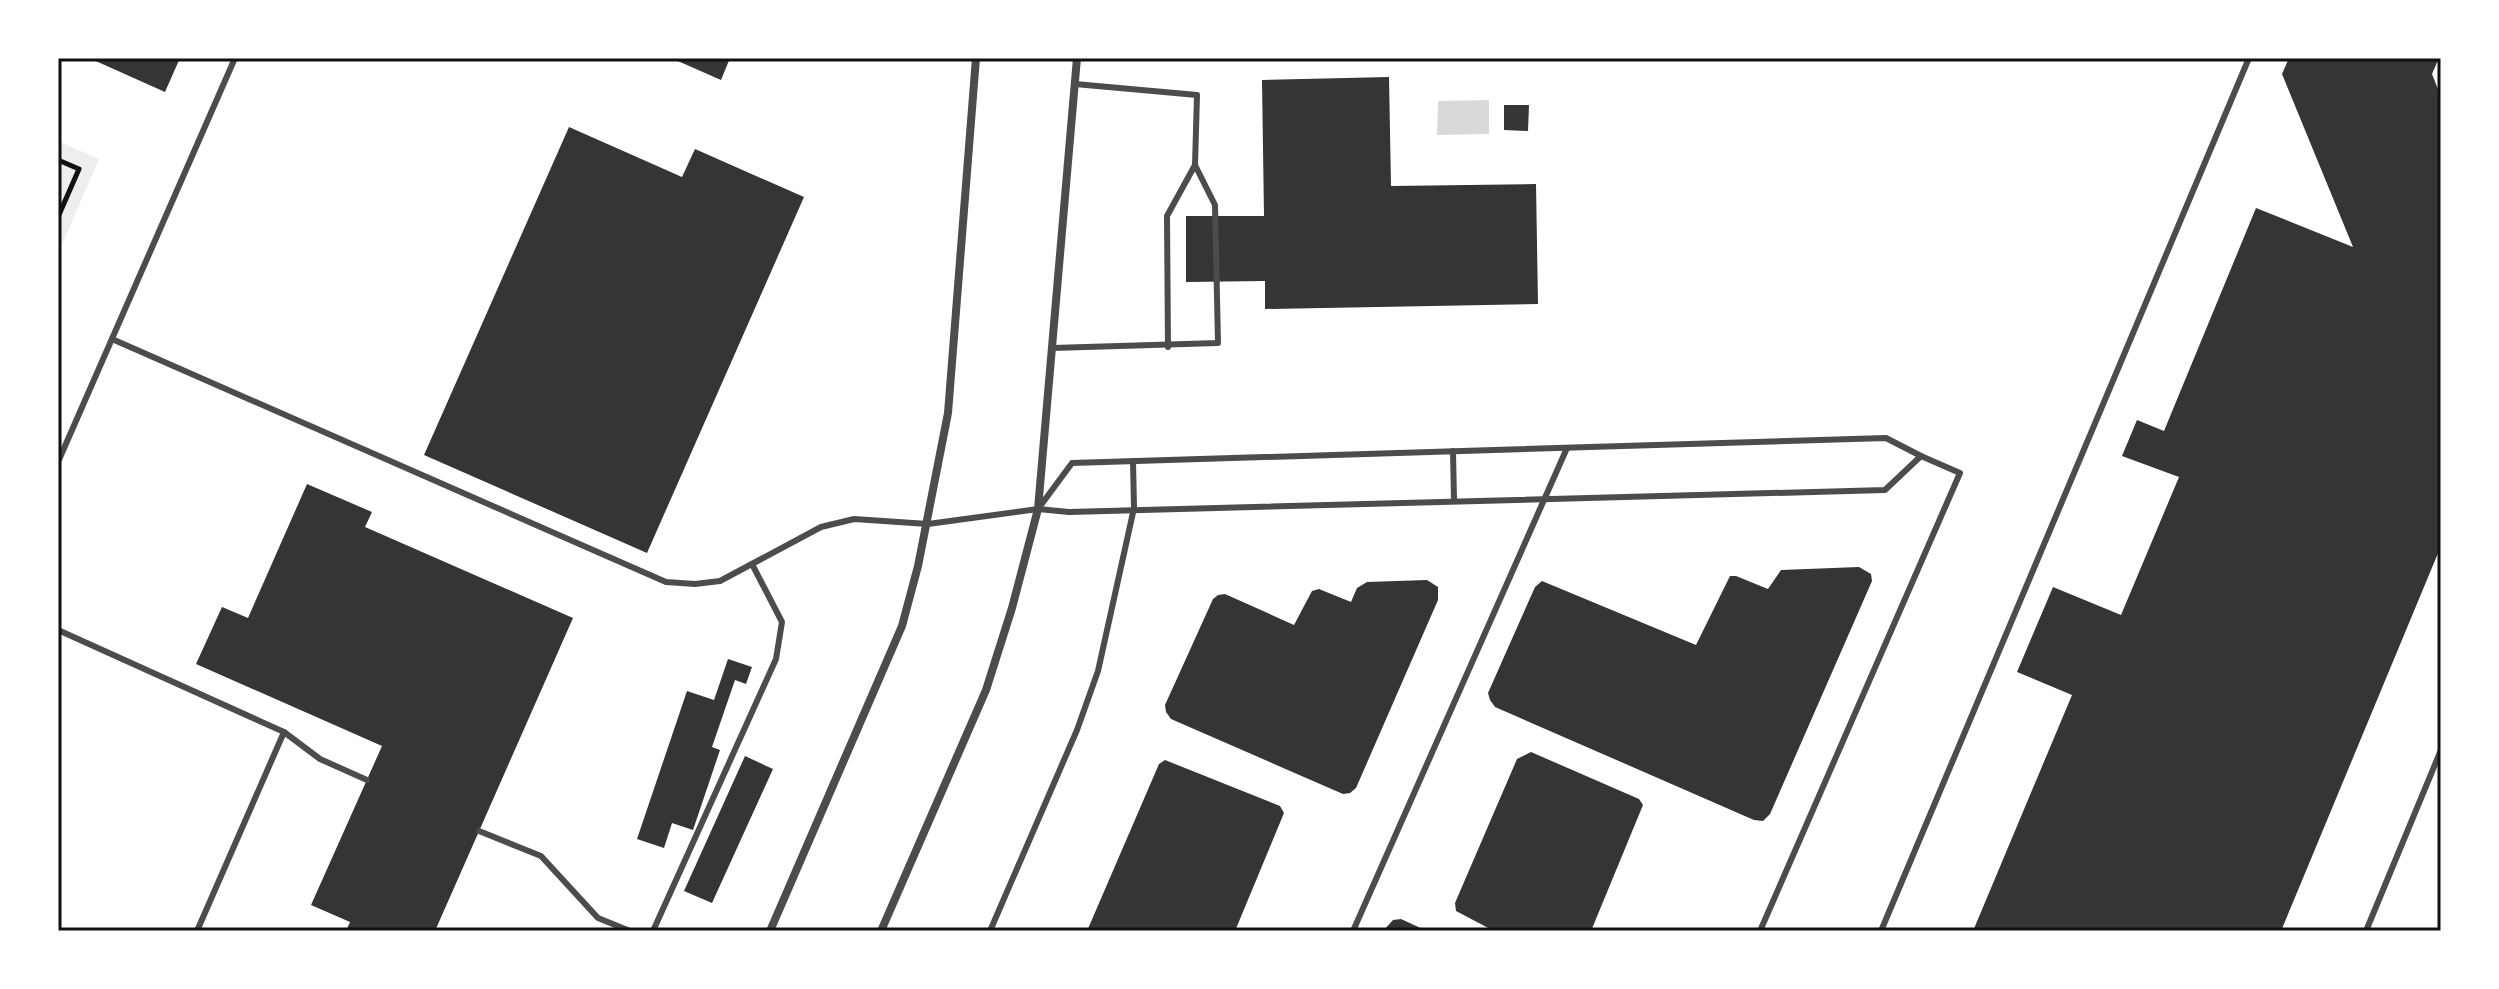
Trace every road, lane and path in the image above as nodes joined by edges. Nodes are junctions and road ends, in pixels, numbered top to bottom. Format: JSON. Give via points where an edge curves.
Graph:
{"nodes":[{"id":1,"x":235,"y":58,"type":"edge"},
{"id":2,"x":976,"y":58,"type":"edge"},
{"id":3,"x":1077,"y":58,"type":"edge"},
{"id":4,"x":2249,"y":58,"type":"edge"},
{"id":5,"x":1075,"y":84,"type":"junction"},
{"id":6,"x":58,"y":160,"type":"edge"},
{"id":7,"x":1195,"y":165,"type":"junction"},
{"id":8,"x":58,"y":217,"type":"edge"},
{"id":9,"x":112,"y":339,"type":"junction"},
{"id":10,"x":1168,"y":347,"type":"junction"},
{"id":11,"x":1053,"y":348,"type":"junction"},
{"id":12,"x":1567,"y":448,"type":"junction"},
{"id":13,"x":1453,"y":451,"type":"junction"},
{"id":14,"x":1921,"y":456,"type":"junction"},
{"id":15,"x":1133,"y":461,"type":"junction"},
{"id":16,"x":58,"y":462,"type":"edge"},
{"id":17,"x":1546,"y":498,"type":"junction"},
{"id":18,"x":1454,"y":500,"type":"junction"},
{"id":19,"x":1134,"y":508,"type":"junction"},
{"id":20,"x":1038,"y":509,"type":"junction"},
{"id":21,"x":928,"y":524,"type":"junction"},
{"id":22,"x":752,"y":564,"type":"junction"},
{"id":23,"x":58,"y":630,"type":"edge"},
{"id":24,"x":284,"y":732,"type":"junction"},
{"id":25,"x":2441,"y":750,"type":"edge"},
{"id":26,"x":367,"y":780,"type":"dead end"},
{"id":27,"x":479,"y":831,"type":"dead end"},
{"id":28,"x":197,"y":931,"type":"edge"},
{"id":29,"x":630,"y":931,"type":"edge"},
{"id":30,"x":653,"y":931,"type":"edge"},
{"id":31,"x":770,"y":931,"type":"edge"},
{"id":32,"x":881,"y":931,"type":"edge"},
{"id":33,"x":990,"y":931,"type":"edge"},
{"id":34,"x":1353,"y":931,"type":"edge"},
{"id":35,"x":1760,"y":931,"type":"edge"},
{"id":36,"x":1881,"y":931,"type":"edge"},
{"id":37,"x":2366,"y":931,"type":"edge"}],
"edges":[{"from":1,"to":9,"type":"lane"},
{"from":2,"to":21,"type":"street","via":[[948,413]]},
{"from":3,"to":5,"type":"street"},
{"from":4,"to":36,"type":"lane"},
{"from":5,"to":7,"type":"lane","via":[[1197,95]]},
{"from":5,"to":11,"type":"street"},
{"from":6,"to":8,"type":"path","via":[[79,169]]},
{"from":7,"to":10,"type":"lane","via":[[1167,216]]},
{"from":7,"to":10,"type":"lane","via":[[1215,205],[1218,343]]},
{"from":9,"to":16,"type":"lane"},
{"from":9,"to":22,"type":"lane","via":[[666,582],[720,581]]},
{"from":10,"to":11,"type":"lane"},
{"from":11,"to":20,"type":"street"},
{"from":12,"to":13,"type":"lane"},
{"from":12,"to":14,"type":"lane","via":[[1886,438]]},
{"from":12,"to":17,"type":"lane"},
{"from":13,"to":15,"type":"lane"},
{"from":13,"to":18,"type":"lane"},
{"from":14,"to":17,"type":"lane","via":[[1885,490]]},
{"from":14,"to":35,"type":"lane","via":[[1960,473]]},
{"from":15,"to":19,"type":"lane"},
{"from":15,"to":20,"type":"lane","via":[[1072,463]]},
{"from":17,"to":18,"type":"lane"},
{"from":17,"to":34,"type":"lane"},
{"from":18,"to":19,"type":"lane"},
{"from":19,"to":20,"type":"lane"},
{"from":19,"to":33,"type":"lane","via":[[1098,671]]},
{"from":20,"to":21,"type":"lane"},
{"from":20,"to":32,"type":"street","via":[[986,690]]},
{"from":21,"to":22,"type":"lane","via":[[854,519],[821,527]]},
{"from":21,"to":31,"type":"street","via":[[902,626]]},
{"from":22,"to":30,"type":"lane","via":[[782,622],[776,659]]},
{"from":23,"to":24,"type":"lane"},
{"from":24,"to":26,"type":"lane","via":[[320,759]]},
{"from":24,"to":28,"type":"lane"},
{"from":25,"to":37,"type":"lane"},
{"from":27,"to":29,"type":"lane","via":[[541,856],[598,918]]}]}
